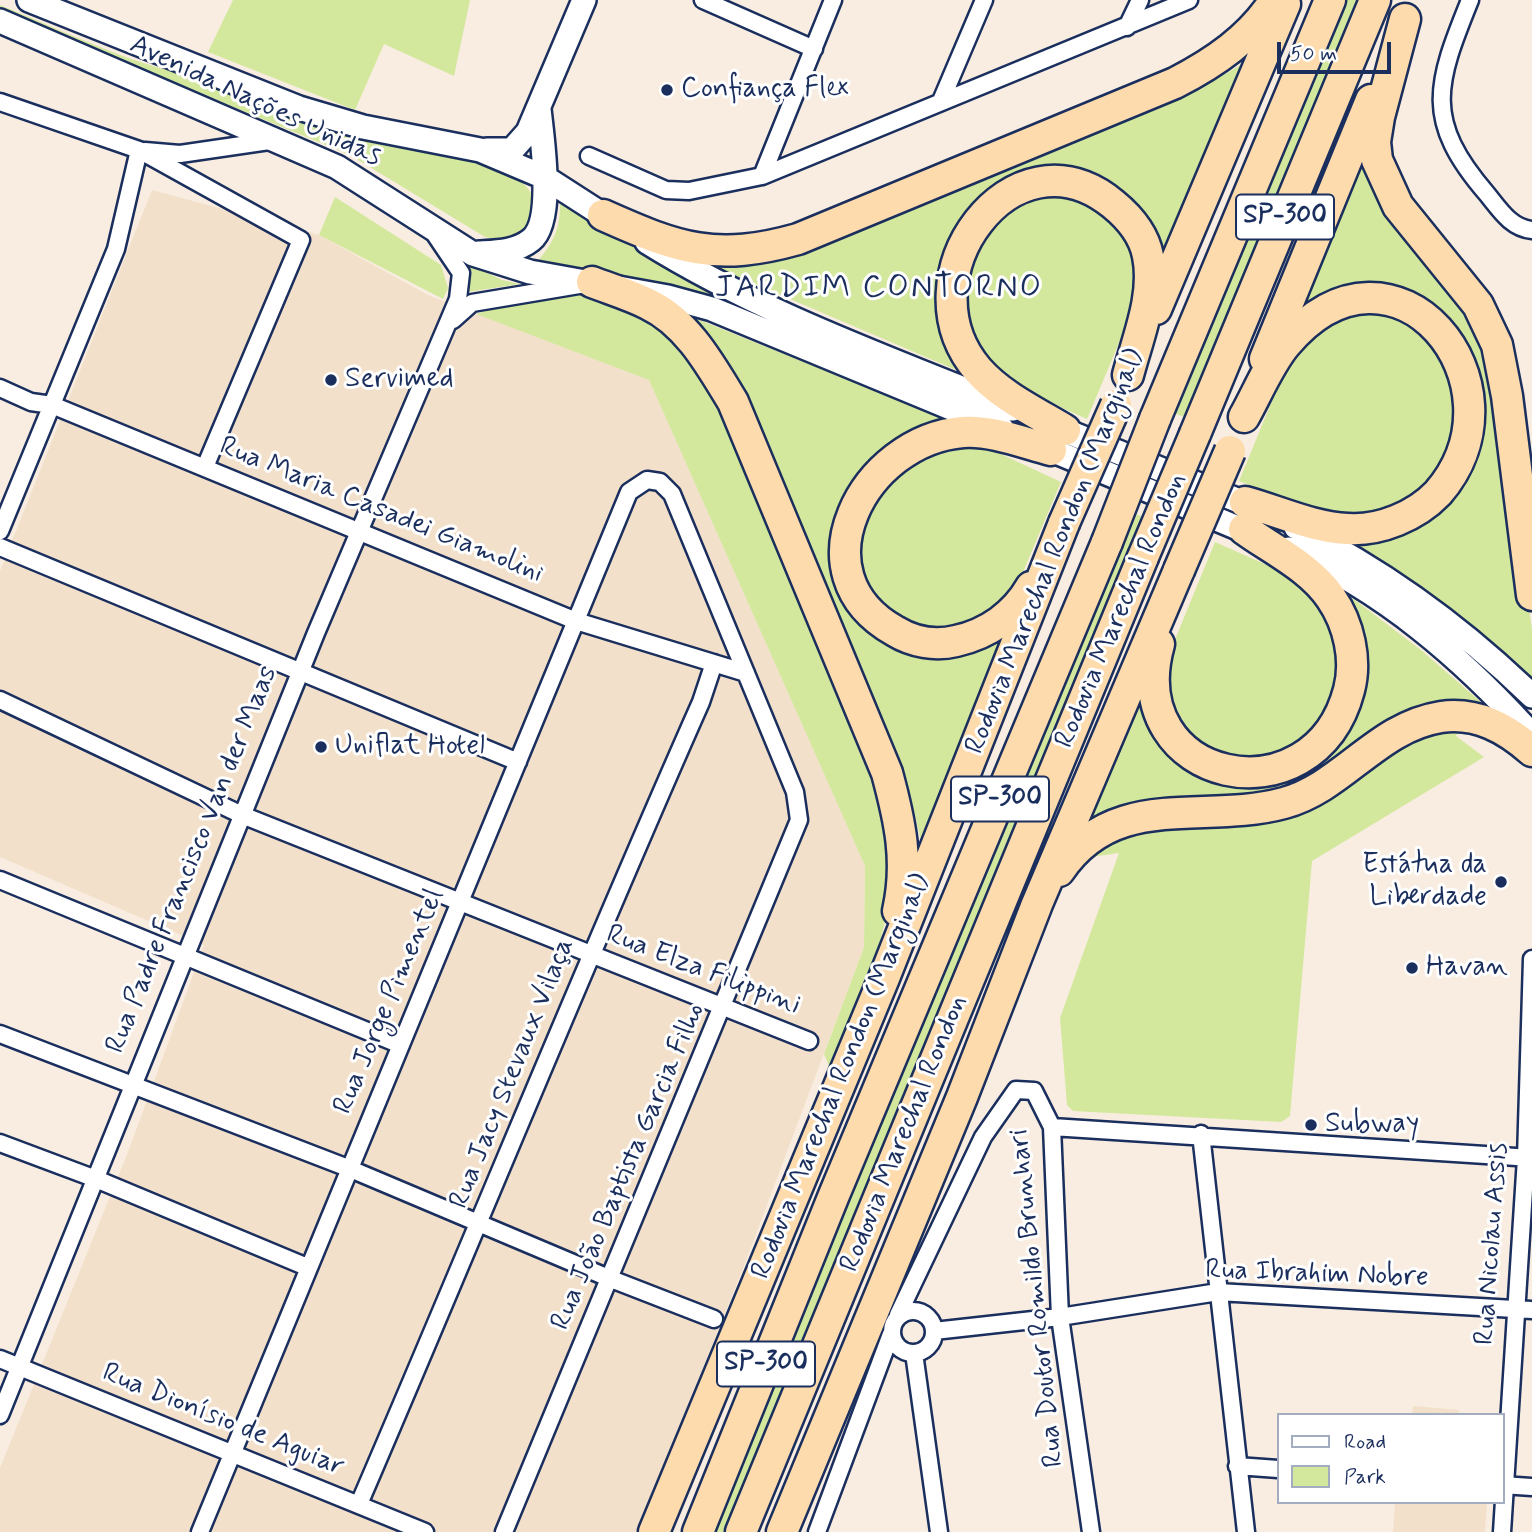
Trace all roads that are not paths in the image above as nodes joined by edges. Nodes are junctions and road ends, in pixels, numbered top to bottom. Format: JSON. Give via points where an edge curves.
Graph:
{"nodes":[{"id":1,"x":29,"y":0,"type":"edge"},
{"id":2,"x":584,"y":0,"type":"edge"},
{"id":3,"x":703,"y":0,"type":"edge"},
{"id":4,"x":833,"y":0,"type":"edge"},
{"id":5,"x":984,"y":0,"type":"edge"},
{"id":6,"x":1140,"y":0,"type":"edge"},
{"id":7,"x":1189,"y":0,"type":"edge"},
{"id":8,"x":1275,"y":0,"type":"edge"},
{"id":9,"x":1286,"y":0,"type":"edge"},
{"id":10,"x":1330,"y":0,"type":"edge"},
{"id":11,"x":1375,"y":0,"type":"edge"},
{"id":12,"x":1470,"y":0,"type":"edge"},
{"id":13,"x":1409,"y":9,"type":"edge"},
{"id":14,"x":0,"y":21,"type":"edge"},
{"id":15,"x":1127,"y":27,"type":"junction"},
{"id":16,"x":814,"y":49,"type":"junction"},
{"id":17,"x":941,"y":101,"type":"junction"},
{"id":18,"x":0,"y":102,"type":"edge"},
{"id":19,"x":539,"y":107,"type":"junction"},
{"id":20,"x":279,"y":140,"type":"junction"},
{"id":21,"x":139,"y":150,"type":"junction"},
{"id":22,"x":480,"y":150,"type":"junction"},
{"id":23,"x":589,"y":156,"type":"dead end"},
{"id":24,"x":762,"y":176,"type":"junction"},
{"id":25,"x":544,"y":177,"type":"junction"},
{"id":26,"x":603,"y":215,"type":"junction"},
{"id":27,"x":426,"y":223,"type":"junction"},
{"id":28,"x":1532,"y":230,"type":"edge"},
{"id":29,"x":473,"y":254,"type":"junction"},
{"id":30,"x":592,"y":282,"type":"junction"},
{"id":31,"x":445,"y":330,"type":"junction"},
{"id":32,"x":1128,"y":375,"type":"junction"},
{"id":33,"x":0,"y":388,"type":"edge"},
{"id":34,"x":52,"y":405,"type":"junction"},
{"id":35,"x":1244,"y":417,"type":"junction"},
{"id":36,"x":1058,"y":440,"type":"junction"},
{"id":37,"x":205,"y":467,"type":"junction"},
{"id":38,"x":1245,"y":516,"type":"junction"},
{"id":39,"x":359,"y":530,"type":"junction"},
{"id":40,"x":0,"y":531,"type":"edge"},
{"id":41,"x":1061,"y":532,"type":"junction"},
{"id":42,"x":0,"y":547,"type":"edge"},
{"id":43,"x":1178,"y":573,"type":"junction"},
{"id":44,"x":1532,"y":595,"type":"edge"},
{"id":45,"x":576,"y":621,"type":"junction"},
{"id":46,"x":714,"y":663,"type":"junction"},
{"id":47,"x":300,"y":672,"type":"junction"},
{"id":48,"x":746,"y":673,"type":"junction"},
{"id":49,"x":1532,"y":696,"type":"edge"},
{"id":50,"x":0,"y":700,"type":"edge"},
{"id":51,"x":1532,"y":735,"type":"edge"},
{"id":52,"x":1532,"y":751,"type":"edge"},
{"id":53,"x":517,"y":762,"type":"junction"},
{"id":54,"x":242,"y":815,"type":"junction"},
{"id":55,"x":0,"y":880,"type":"edge"},
{"id":56,"x":459,"y":903,"type":"junction"},
{"id":57,"x":1037,"y":904,"type":"junction"},
{"id":58,"x":589,"y":955,"type":"junction"},
{"id":59,"x":185,"y":956,"type":"junction"},
{"id":60,"x":1532,"y":959,"type":"edge"},
{"id":61,"x":884,"y":978,"type":"junction"},
{"id":62,"x":1530,"y":1007,"type":"edge"},
{"id":63,"x":723,"y":1008,"type":"junction"},
{"id":64,"x":0,"y":1034,"type":"edge"},
{"id":65,"x":809,"y":1041,"type":"dead end"},
{"id":66,"x":401,"y":1045,"type":"junction"},
{"id":67,"x":134,"y":1085,"type":"junction"},
{"id":68,"x":1052,"y":1127,"type":"junction"},
{"id":69,"x":1201,"y":1134,"type":"junction"},
{"id":70,"x":0,"y":1143,"type":"edge"},
{"id":71,"x":1529,"y":1158,"type":"edge"},
{"id":72,"x":348,"y":1168,"type":"junction"},
{"id":73,"x":96,"y":1179,"type":"junction"},
{"id":74,"x":480,"y":1224,"type":"junction"},
{"id":75,"x":307,"y":1266,"type":"junction"},
{"id":76,"x":611,"y":1279,"type":"junction"},
{"id":77,"x":914,"y":1287,"type":"junction"},
{"id":78,"x":1218,"y":1292,"type":"junction"},
{"id":79,"x":1514,"y":1309,"type":"junction"},
{"id":80,"x":1532,"y":1310,"type":"edge"},
{"id":81,"x":919,"y":1311,"type":"junction"},
{"id":82,"x":898,"y":1315,"type":"junction"},
{"id":83,"x":1060,"y":1317,"type":"junction"},
{"id":84,"x":714,"y":1318,"type":"dead end"},
{"id":85,"x":934,"y":1331,"type":"junction"},
{"id":86,"x":891,"y":1334,"type":"junction"},
{"id":87,"x":910,"y":1352,"type":"junction"},
{"id":88,"x":0,"y":1359,"type":"edge"},
{"id":89,"x":20,"y":1367,"type":"junction"},
{"id":90,"x":879,"y":1373,"type":"junction"},
{"id":91,"x":0,"y":1415,"type":"edge"},
{"id":92,"x":233,"y":1454,"type":"junction"},
{"id":93,"x":1237,"y":1466,"type":"junction"},
{"id":94,"x":1276,"y":1469,"type":"edge"},
{"id":95,"x":1504,"y":1469,"type":"edge"},
{"id":96,"x":1504,"y":1485,"type":"edge"},
{"id":97,"x":1532,"y":1487,"type":"edge"},
{"id":98,"x":359,"y":1504,"type":"junction"},
{"id":99,"x":1503,"y":1504,"type":"edge"},
{"id":100,"x":200,"y":1532,"type":"edge"},
{"id":101,"x":425,"y":1532,"type":"edge"},
{"id":102,"x":504,"y":1532,"type":"edge"},
{"id":103,"x":654,"y":1532,"type":"edge"},
{"id":104,"x":698,"y":1532,"type":"edge"},
{"id":105,"x":741,"y":1532,"type":"edge"},
{"id":106,"x":782,"y":1532,"type":"edge"},
{"id":107,"x":817,"y":1532,"type":"edge"},
{"id":108,"x":939,"y":1532,"type":"edge"},
{"id":109,"x":1091,"y":1532,"type":"edge"},
{"id":110,"x":1246,"y":1532,"type":"edge"},
{"id":111,"x":1502,"y":1532,"type":"edge"}],
"edges":[{"from":1,"to":22,"type":"main road","name":"Avenida Nações Unidas","via":[[299,108],[363,127]]},
{"from":2,"to":19,"type":"main road"},
{"from":3,"to":16,"type":"street"},
{"from":4,"to":16,"type":"street"},
{"from":5,"to":17,"type":"street"},
{"from":6,"to":15,"type":"street"},
{"from":7,"to":15,"type":"street"},
{"from":8,"to":26,"type":"highway","via":[[1242,40],[1175,83],[798,239],[749,251],[698,250],[673,246]]},
{"from":9,"to":32,"type":"highway","name":"Rodovia Marechal Rondon (Marginal)"},
{"from":10,"to":104,"type":"highway","name":"Rodovia Marechal Rondon","number":"SP-300","bridge":true},
{"from":11,"to":105,"type":"highway","name":"Rodovia Marechal Rondon","number":"SP-300","bridge":true},
{"from":12,"to":28,"type":"street","via":[[1446,60],[1440,87],[1442,116],[1466,169],[1516,227]]},
{"from":13,"to":35,"type":"highway","via":[[1279,321]]},
{"from":13,"to":44,"type":"highway","via":[[1379,117],[1377,160],[1398,206],[1478,305],[1497,345]]},
{"from":14,"to":20,"type":"main road","name":"Avenida Nações Unidas"},
{"from":15,"to":17,"type":"street"},
{"from":16,"to":24,"type":"street"},
{"from":17,"to":24,"type":"street"},
{"from":18,"to":21,"type":"street"},
{"from":19,"to":22,"type":"main road","via":[[528,132],[512,150]]},
{"from":19,"to":25,"type":"main road"},
{"from":20,"to":21,"type":"street","via":[[180,154]]},
{"from":20,"to":27,"type":"main road","name":"Avenida Nações Unidas","via":[[358,178]]},
{"from":21,"to":34,"type":"street","via":[[116,249]]},
{"from":21,"to":37,"type":"street","via":[[301,240]]},
{"from":22,"to":25,"type":"main road","name":"Avenida Nações Unidas"},
{"from":23,"to":24,"type":"street","via":[[666,190],[690,191]]},
{"from":25,"to":26,"type":"main road","name":"Avenida Nações Unidas"},
{"from":25,"to":29,"type":"main road","via":[[543,222],[533,239],[504,252]]},
{"from":26,"to":36,"type":"main road","name":"Avenida Nações Unidas","via":[[692,271],[754,302]]},
{"from":27,"to":29,"type":"main road","name":"Avenida Nações Unidas"},
{"from":27,"to":31,"type":"street","name":"Rua Padre Francisco Van der Maas","via":[[461,273],[461,289]]},
{"from":29,"to":30,"type":"main road","name":"Avenida Nações Unidas","via":[[530,272]]},
{"from":30,"to":31,"type":"street","name":"Rua Padre Francisco Van der Maas","via":[[472,303]]},
{"from":30,"to":36,"type":"main road","name":"Avenida Nações Unidas","via":[[668,297],[757,325]]},
{"from":30,"to":61,"type":"highway","via":[[649,304],[689,336],[746,428],[877,745],[896,805],[905,880]]},
{"from":31,"to":39,"type":"street","name":"Rua Padre Francisco Van der Maas"},
{"from":32,"to":36,"type":"highway","via":[[1150,289],[1150,271],[1144,242],[1128,217],[1103,195],[1054,183],[1024,187],[988,209],[971,229],[957,260],[951,289],[955,325],[969,357],[989,381]]},
{"from":32,"to":41,"type":"highway","name":"Rodovia Marechal Rondon (Marginal)","bridge":true},
{"from":33,"to":34,"type":"street","name":"Rua Maria Casadei Giamolini","via":[[31,402]]},
{"from":34,"to":37,"type":"street","name":"Rua Maria Casadei Giamolini"},
{"from":34,"to":40,"type":"street"},
{"from":35,"to":38,"type":"highway","via":[[1284,346],[1299,331],[1336,303],[1370,296],[1404,304],[1439,325],[1461,359],[1472,404],[1468,443],[1454,473],[1430,502],[1401,519],[1349,529]]},
{"from":35,"to":43,"type":"highway","bridge":true},
{"from":36,"to":38,"type":"main road","name":"Avenida Nações Unidas"},
{"from":36,"to":41,"type":"highway","via":[[965,432],[917,444],[895,456],[872,479],[854,511],[845,551],[855,590],[876,619],[907,638],[950,643],[989,629],[1008,616],[1025,597]]},
{"from":37,"to":39,"type":"street","name":"Rua Maria Casadei Giamolini"},
{"from":38,"to":43,"type":"highway","via":[[1320,584],[1349,637],[1352,674],[1345,704],[1329,733],[1305,756],[1277,769],[1245,773],[1197,760],[1175,741],[1155,703],[1154,659]]},
{"from":38,"to":49,"type":"main road","name":"Avenida Nações Unidas","via":[[1373,569],[1450,623]]},
{"from":38,"to":51,"type":"main road","name":"Avenida Nações Unidas","via":[[1383,600],[1477,676]]},
{"from":39,"to":45,"type":"street","name":"Rua Maria Casadei Giamolini"},
{"from":39,"to":47,"type":"street","name":"Rua Padre Francisco Van der Maas"},
{"from":41,"to":61,"type":"highway","name":"Rodovia Marechal Rondon (Marginal)"},
{"from":42,"to":47,"type":"street"},
{"from":43,"to":57,"type":"highway"},
{"from":45,"to":46,"type":"street","name":"Rua Maria Casadei Giamolini"},
{"from":45,"to":48,"type":"street","name":"Rua Jorge Pimentel","via":[[629,492],[648,480],[660,482],[672,494]]},
{"from":45,"to":53,"type":"street","name":"Rua Jorge Pimentel"},
{"from":46,"to":48,"type":"street","name":"Rua Maria Casadei Giamolini"},
{"from":46,"to":58,"type":"street","name":"Rua Jacy Stevaux Vilaça"},
{"from":47,"to":53,"type":"street"},
{"from":47,"to":54,"type":"street","name":"Rua Padre Francisco Van der Maas"},
{"from":48,"to":63,"type":"street","name":"Rua João Baptista Garcia Filho","via":[[795,792],[799,820]]},
{"from":50,"to":54,"type":"street","name":"Rua Elza Filippini"},
{"from":52,"to":57,"type":"highway","via":[[1482,719],[1423,720],[1383,739],[1289,802],[1248,810],[1159,813],[1118,824],[1085,843]]},
{"from":53,"to":56,"type":"street","name":"Rua Jorge Pimentel"},
{"from":54,"to":56,"type":"street","name":"Rua Elza Filippini"},
{"from":54,"to":59,"type":"street","name":"Rua Padre Francisco Van der Maas"},
{"from":55,"to":59,"type":"street"},
{"from":56,"to":58,"type":"street","name":"Rua Elza Filippini"},
{"from":56,"to":66,"type":"street","name":"Rua Jorge Pimentel"},
{"from":57,"to":106,"type":"highway"},
{"from":58,"to":63,"type":"street","name":"Rua Elza Filippini"},
{"from":58,"to":74,"type":"street","name":"Rua Jacy Stevaux Vilaça"},
{"from":59,"to":66,"type":"street"},
{"from":59,"to":67,"type":"street","name":"Rua Padre Francisco Van der Maas"},
{"from":60,"to":62,"type":"street","name":"Rua Nicolau Assis"},
{"from":61,"to":103,"type":"highway","name":"Rodovia Marechal Rondon (Marginal)"},
{"from":62,"to":71,"type":"street","name":"Rua Nicolau Assis"},
{"from":63,"to":65,"type":"street","name":"Rua Elza Filippini"},
{"from":63,"to":76,"type":"street","name":"Rua João Baptista Garcia Filho"},
{"from":64,"to":67,"type":"street"},
{"from":66,"to":72,"type":"street","name":"Rua Jorge Pimentel"},
{"from":67,"to":72,"type":"street"},
{"from":67,"to":73,"type":"street","name":"Rua Padre Francisco Van der Maas"},
{"from":68,"to":69,"type":"street"},
{"from":68,"to":77,"type":"street","name":"Rua Doutor Romildo Brunhari","via":[[1034,1091],[1016,1090],[984,1137]]},
{"from":68,"to":83,"type":"street","name":"Rua Doutor Romildo Brunhari"},
{"from":69,"to":71,"type":"street"},
{"from":69,"to":78,"type":"street"},
{"from":70,"to":73,"type":"street"},
{"from":71,"to":79,"type":"street","name":"Rua Nicolau Assis"},
{"from":72,"to":74,"type":"street"},
{"from":72,"to":75,"type":"street","name":"Rua Jorge Pimentel"},
{"from":73,"to":75,"type":"street"},
{"from":73,"to":89,"type":"street","name":"Rua Padre Francisco Van der Maas"},
{"from":74,"to":76,"type":"street"},
{"from":74,"to":98,"type":"street","name":"Rua Jacy Stevaux Vilaça"},
{"from":75,"to":92,"type":"street","name":"Rua Jorge Pimentel"},
{"from":76,"to":84,"type":"street"},
{"from":76,"to":102,"type":"street","name":"Rua João Baptista Garcia Filho"},
{"from":77,"to":81,"type":"street"},
{"from":77,"to":82,"type":"street","name":"Rua Doutor Romildo Brunhari"},
{"from":78,"to":79,"type":"street","name":"Rua Ibrahim Nobre"},
{"from":78,"to":83,"type":"street","name":"Rua Ibrahim Nobre"},
{"from":78,"to":93,"type":"street"},
{"from":79,"to":80,"type":"street","name":"Rua Ibrahim Nobre"},
{"from":79,"to":95,"type":"street","name":"Rua Nicolau Assis"},
{"from":81,"to":82,"type":"street"},
{"from":81,"to":85,"type":"street","via":[[931,1319]]},
{"from":82,"to":86,"type":"street"},
{"from":83,"to":85,"type":"street","name":"Rua Ibrahim Nobre"},
{"from":83,"to":109,"type":"street","name":"Rua Doutor Romildo Brunhari"},
{"from":85,"to":87,"type":"street","via":[[929,1346]]},
{"from":86,"to":87,"type":"street","via":[[898,1347]]},
{"from":86,"to":90,"type":"street"},
{"from":87,"to":90,"type":"street"},
{"from":87,"to":108,"type":"street"},
{"from":88,"to":89,"type":"street","name":"Rua Dionísio de Aguiar"},
{"from":89,"to":91,"type":"street","name":"Rua Padre Francisco Van der Maas"},
{"from":89,"to":92,"type":"street","name":"Rua Dionísio de Aguiar"},
{"from":90,"to":107,"type":"street"},
{"from":92,"to":98,"type":"street","name":"Rua Dionísio de Aguiar"},
{"from":92,"to":100,"type":"street","name":"Rua Jorge Pimentel"},
{"from":93,"to":94,"type":"street"},
{"from":93,"to":110,"type":"street"},
{"from":96,"to":97,"type":"street"},
{"from":98,"to":101,"type":"street","name":"Rua Dionísio de Aguiar"},
{"from":99,"to":111,"type":"street","name":"Rua Nicolau Assis"}]}
